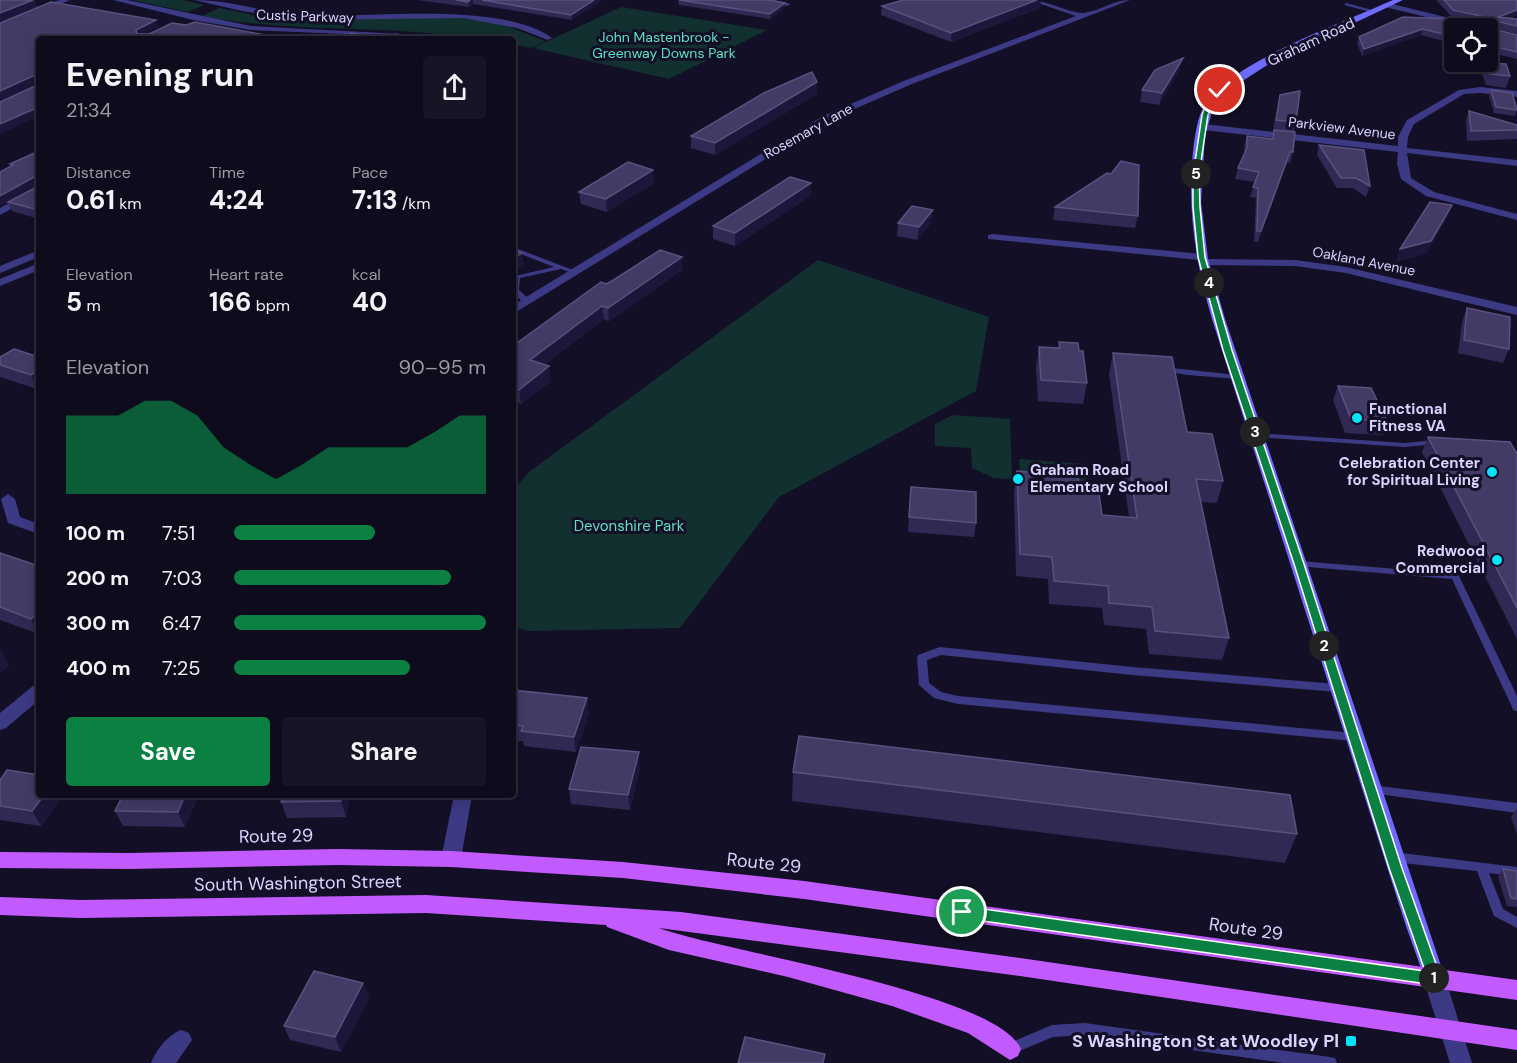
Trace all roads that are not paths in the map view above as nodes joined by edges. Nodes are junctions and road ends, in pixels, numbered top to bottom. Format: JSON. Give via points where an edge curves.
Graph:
{"nodes":[{"id":1,"x":66,"y":0,"type":"edge"},
{"id":2,"x":117,"y":0,"type":"edge"},
{"id":3,"x":198,"y":0,"type":"edge"},
{"id":4,"x":756,"y":0,"type":"edge"},
{"id":5,"x":1033,"y":0,"type":"edge"},
{"id":6,"x":1126,"y":0,"type":"edge"},
{"id":7,"x":1399,"y":0,"type":"edge"},
{"id":8,"x":221,"y":2,"type":"edge"},
{"id":9,"x":787,"y":4,"type":"edge"},
{"id":10,"x":1346,"y":4,"type":"dead end"},
{"id":11,"x":1388,"y":5,"type":"junction"},
{"id":12,"x":1374,"y":12,"type":"junction"},
{"id":13,"x":190,"y":16,"type":"junction"},
{"id":14,"x":1084,"y":16,"type":"junction"},
{"id":15,"x":1444,"y":19,"type":"edge"},
{"id":16,"x":172,"y":25,"type":"edge"},
{"id":17,"x":0,"y":27,"type":"edge"},
{"id":18,"x":325,"y":32,"type":"junction"},
{"id":19,"x":320,"y":36,"type":"edge"},
{"id":20,"x":430,"y":36,"type":"edge"},
{"id":21,"x":548,"y":38,"type":"dead end"},
{"id":22,"x":1517,"y":94,"type":"edge"},
{"id":23,"x":1203,"y":127,"type":"junction"},
{"id":24,"x":1402,"y":150,"type":"junction"},
{"id":25,"x":1517,"y":163,"type":"edge"},
{"id":26,"x":36,"y":192,"type":"edge"},
{"id":27,"x":0,"y":212,"type":"edge"},
{"id":28,"x":1517,"y":217,"type":"edge"},
{"id":29,"x":992,"y":237,"type":"dead end"},
{"id":30,"x":516,"y":250,"type":"edge"},
{"id":31,"x":36,"y":254,"type":"edge"},
{"id":32,"x":1202,"y":260,"type":"junction"},
{"id":33,"x":36,"y":267,"type":"edge"},
{"id":34,"x":562,"y":267,"type":"junction"},
{"id":35,"x":0,"y":270,"type":"edge"},
{"id":36,"x":575,"y":272,"type":"junction"},
{"id":37,"x":0,"y":283,"type":"edge"},
{"id":38,"x":516,"y":284,"type":"edge"},
{"id":39,"x":516,"y":292,"type":"edge"},
{"id":40,"x":527,"y":301,"type":"junction"},
{"id":41,"x":516,"y":308,"type":"edge"},
{"id":42,"x":1517,"y":311,"type":"edge"},
{"id":43,"x":1158,"y":365,"type":"edge"},
{"id":44,"x":1237,"y":377,"type":"junction"},
{"id":45,"x":1256,"y":435,"type":"junction"},
{"id":46,"x":1438,"y":442,"type":"edge"},
{"id":47,"x":8,"y":499,"type":"dead end"},
{"id":48,"x":36,"y":528,"type":"edge"},
{"id":49,"x":1299,"y":564,"type":"junction"},
{"id":50,"x":1337,"y":688,"type":"junction"},
{"id":51,"x":36,"y":693,"type":"edge"},
{"id":52,"x":1517,"y":707,"type":"edge"},
{"id":53,"x":0,"y":723,"type":"edge"},
{"id":54,"x":1354,"y":737,"type":"junction"},
{"id":55,"x":1371,"y":789,"type":"junction"},
{"id":56,"x":463,"y":798,"type":"edge"},
{"id":57,"x":1517,"y":808,"type":"edge"},
{"id":58,"x":1392,"y":857,"type":"junction"},
{"id":59,"x":451,"y":859,"type":"junction"},
{"id":60,"x":0,"y":860,"type":"edge"},
{"id":61,"x":1481,"y":867,"type":"junction"},
{"id":62,"x":1517,"y":872,"type":"edge"},
{"id":63,"x":0,"y":906,"type":"edge"},
{"id":64,"x":597,"y":914,"type":"junction"},
{"id":65,"x":1517,"y":923,"type":"edge"},
{"id":66,"x":1434,"y":978,"type":"junction"},
{"id":67,"x":1517,"y":990,"type":"edge"},
{"id":68,"x":1450,"y":1030,"type":"junction"},
{"id":69,"x":181,"y":1040,"type":"dead end"},
{"id":70,"x":1517,"y":1040,"type":"edge"},
{"id":71,"x":1010,"y":1056,"type":"edge"},
{"id":72,"x":162,"y":1063,"type":"edge"},
{"id":73,"x":1330,"y":1063,"type":"edge"},
{"id":74,"x":1461,"y":1063,"type":"edge"}],
"edges":[{"from":1,"to":17,"type":"street"},
{"from":2,"to":13,"type":"street","name":"Custis Parkway"},
{"from":3,"to":8,"type":"street","name":"Custis Parkway"},
{"from":4,"to":9,"type":"street"},
{"from":5,"to":14,"type":"street"},
{"from":6,"to":14,"type":"street","name":"Rosemary Lane"},
{"from":7,"to":11,"type":"street","name":"Graham Road"},
{"from":8,"to":13,"type":"street"},
{"from":8,"to":21,"type":"street","name":"Custis Parkway","via":[[278,15],[317,18],[471,14],[508,21]]},
{"from":10,"to":12,"type":"lane"},
{"from":11,"to":12,"type":"street","name":"Graham Road"},
{"from":11,"to":15,"type":"street"},
{"from":12,"to":23,"type":"street","name":"Graham Road","via":[[1230,82],[1209,104]]},
{"from":13,"to":16,"type":"street"},
{"from":13,"to":18,"type":"street","name":"Custis Parkway","via":[[258,29]]},
{"from":14,"to":36,"type":"street","name":"Rosemary Lane","via":[[826,118]]},
{"from":18,"to":19,"type":"street"},
{"from":18,"to":20,"type":"street","name":"Custis Parkway"},
{"from":22,"to":24,"type":"street","via":[[1480,90],[1455,94],[1410,122]]},
{"from":23,"to":24,"type":"street","name":"Parkview Avenue"},
{"from":23,"to":32,"type":"street","name":"Graham Road","via":[[1196,175]]},
{"from":24,"to":25,"type":"street"},
{"from":24,"to":28,"type":"street","name":"Parkview Avenue","via":[[1406,179],[1421,190]]},
{"from":26,"to":27,"type":"street"},
{"from":29,"to":32,"type":"street","name":"Oakland Avenue"},
{"from":30,"to":34,"type":"lane"},
{"from":31,"to":35,"type":"street"},
{"from":32,"to":42,"type":"street","name":"Oakland Avenue","via":[[1346,270]]},
{"from":32,"to":44,"type":"street","name":"Graham Road"},
{"from":33,"to":37,"type":"street"},
{"from":34,"to":36,"type":"lane"},
{"from":34,"to":38,"type":"lane","via":[[517,277]]},
{"from":36,"to":40,"type":"street","name":"Rosemary Lane"},
{"from":39,"to":40,"type":"lane"},
{"from":40,"to":41,"type":"street","name":"Rosemary Lane"},
{"from":43,"to":44,"type":"lane","via":[[1168,370]]},
{"from":44,"to":45,"type":"street","name":"Graham Road"},
{"from":45,"to":46,"type":"lane","via":[[1405,445]]},
{"from":45,"to":49,"type":"street","name":"Graham Road"},
{"from":47,"to":48,"type":"street","via":[[13,520]]},
{"from":49,"to":50,"type":"street","name":"Graham Road"},
{"from":49,"to":52,"type":"lane","via":[[1455,576]]},
{"from":50,"to":54,"type":"street","name":"Graham Road"},
{"from":50,"to":54,"type":"lane","via":[[940,651],[922,658],[924,685],[938,695],[958,700]]},
{"from":51,"to":53,"type":"street"},
{"from":54,"to":55,"type":"street","name":"Graham Road"},
{"from":55,"to":57,"type":"lane"},
{"from":55,"to":58,"type":"street","name":"Graham Road"},
{"from":56,"to":59,"type":"street"},
{"from":58,"to":61,"type":"lane"},
{"from":58,"to":66,"type":"street","name":"Graham Road"},
{"from":59,"to":60,"type":"main road","name":"Route 29"},
{"from":59,"to":66,"type":"main road","name":"Route 29","via":[[623,870],[804,890]]},
{"from":61,"to":62,"type":"lane"},
{"from":61,"to":65,"type":"lane","via":[[1498,912]]},
{"from":63,"to":64,"type":"main road","name":"South Washington Street","via":[[80,909],[426,904]]},
{"from":64,"to":68,"type":"main road","via":[[839,941]]},
{"from":64,"to":71,"type":"main road","via":[[669,941],[912,1002],[976,1026]]},
{"from":66,"to":67,"type":"main road","name":"Route 29"},
{"from":66,"to":68,"type":"street"},
{"from":68,"to":70,"type":"main road"},
{"from":68,"to":74,"type":"street"},
{"from":69,"to":72,"type":"street"},
{"from":71,"to":73,"type":"lane","via":[[1052,1031],[1085,1029]]}]}
